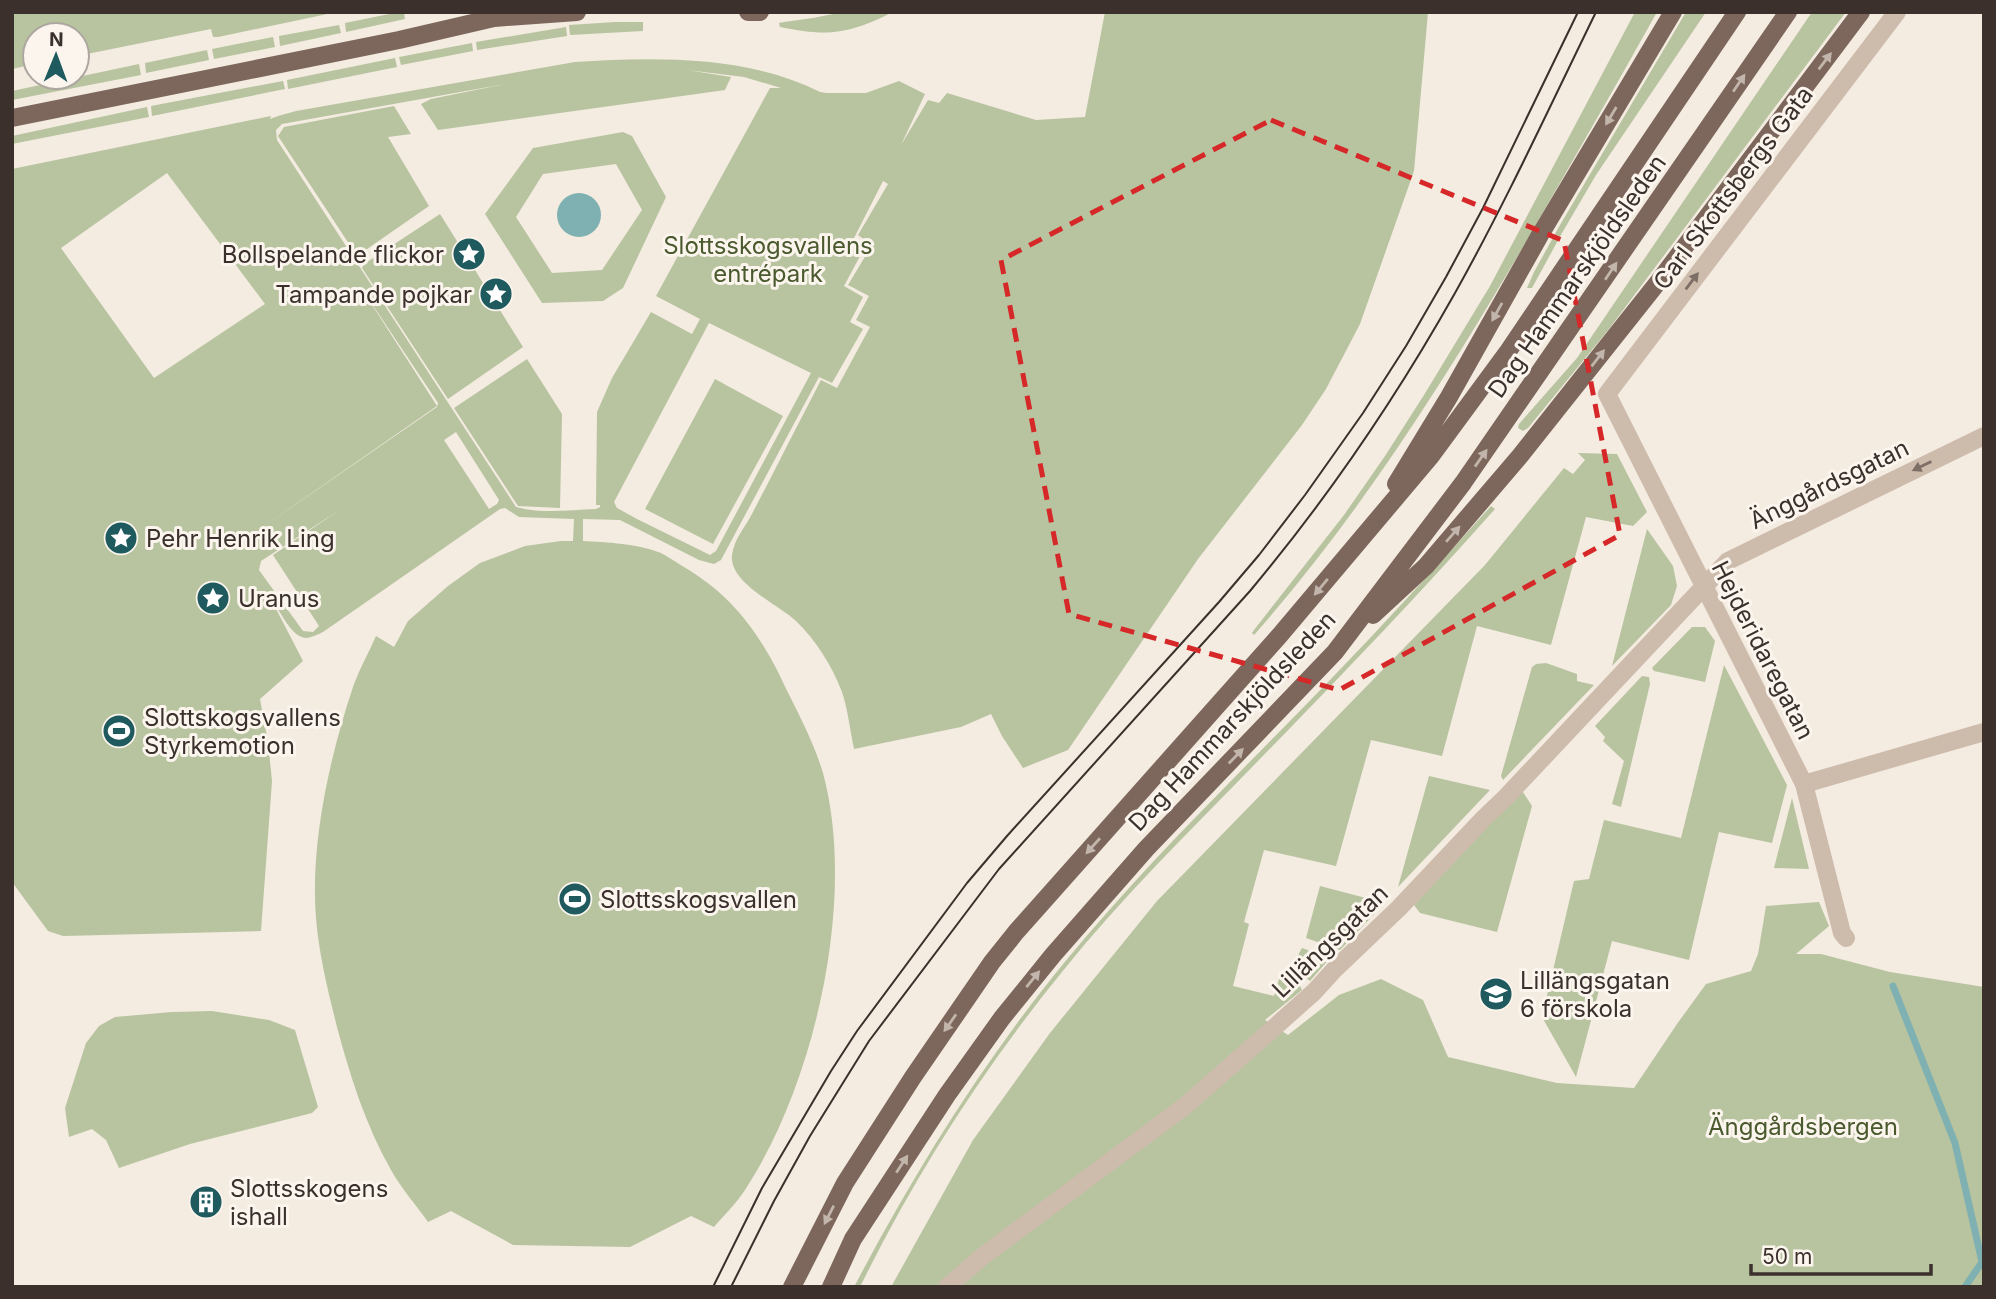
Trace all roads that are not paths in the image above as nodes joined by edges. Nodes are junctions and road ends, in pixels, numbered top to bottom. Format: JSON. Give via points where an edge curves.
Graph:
{"nodes":[{"id":1,"x":576,"y":12,"type":"edge"},
{"id":2,"x":748,"y":12,"type":"edge"},
{"id":3,"x":760,"y":12,"type":"edge"},
{"id":4,"x":1673,"y":12,"type":"edge"},
{"id":5,"x":1737,"y":12,"type":"edge"},
{"id":6,"x":1788,"y":12,"type":"edge"},
{"id":7,"x":1861,"y":12,"type":"edge"},
{"id":8,"x":1898,"y":12,"type":"edge"},
{"id":9,"x":502,"y":15,"type":"edge"},
{"id":10,"x":12,"y":118,"type":"edge"},
{"id":11,"x":1606,"y":394,"type":"joint"},
{"id":12,"x":1984,"y":436,"type":"edge"},
{"id":13,"x":1365,"y":535,"type":"junction"},
{"id":14,"x":1703,"y":587,"type":"junction"},
{"id":15,"x":1335,"y":652,"type":"junction"},
{"id":16,"x":1984,"y":732,"type":"edge"},
{"id":17,"x":1804,"y":784,"type":"junction"},
{"id":18,"x":1846,"y":938,"type":"dead end"},
{"id":19,"x":948,"y":1286,"type":"edge"},
{"id":20,"x":792,"y":1287,"type":"edge"},
{"id":21,"x":831,"y":1287,"type":"edge"}],
"edges":[{"from":1,"to":9,"type":"main road"},
{"from":2,"to":3,"type":"main road"},
{"from":4,"to":13,"type":"main road","one_way":true},
{"from":5,"to":13,"type":"main road","name":"Dag Hammarskjöldsleden","via":[[1509,350],[1431,456]]},
{"from":15,"to":6,"type":"main road","name":"Dag Hammarskjöldsleden","one_way":true,"via":[[1463,483]]},
{"from":15,"to":7,"type":"main road","one_way":true,"via":[[1426,566],[1520,456],[1659,281]]},
{"from":11,"to":8,"type":"street","name":"Carl Skottsbergs Gata","one_way":true},
{"from":9,"to":10,"type":"main road"},
{"from":11,"to":14,"type":"street","name":"Hejderidaregatan"},
{"from":12,"to":14,"type":"street","name":"Änggårdsgatan","one_way":true,"via":[[1728,561]]},
{"from":13,"to":20,"type":"main road","name":"Dag Hammarskjöldsleden","one_way":true,"via":[[992,962],[845,1183]]},
{"from":14,"to":17,"type":"street","name":"Hejderidaregatan"},
{"from":14,"to":19,"type":"street","name":"Lillängsgatan","via":[[1314,992],[1185,1106]]},
{"from":21,"to":15,"type":"main road","name":"Dag Hammarskjöldsleden","one_way":true,"via":[[853,1239],[1002,1018],[1146,849]]},
{"from":16,"to":17,"type":"street"},
{"from":17,"to":18,"type":"street","name":"Hejderidaregatan"}]}
